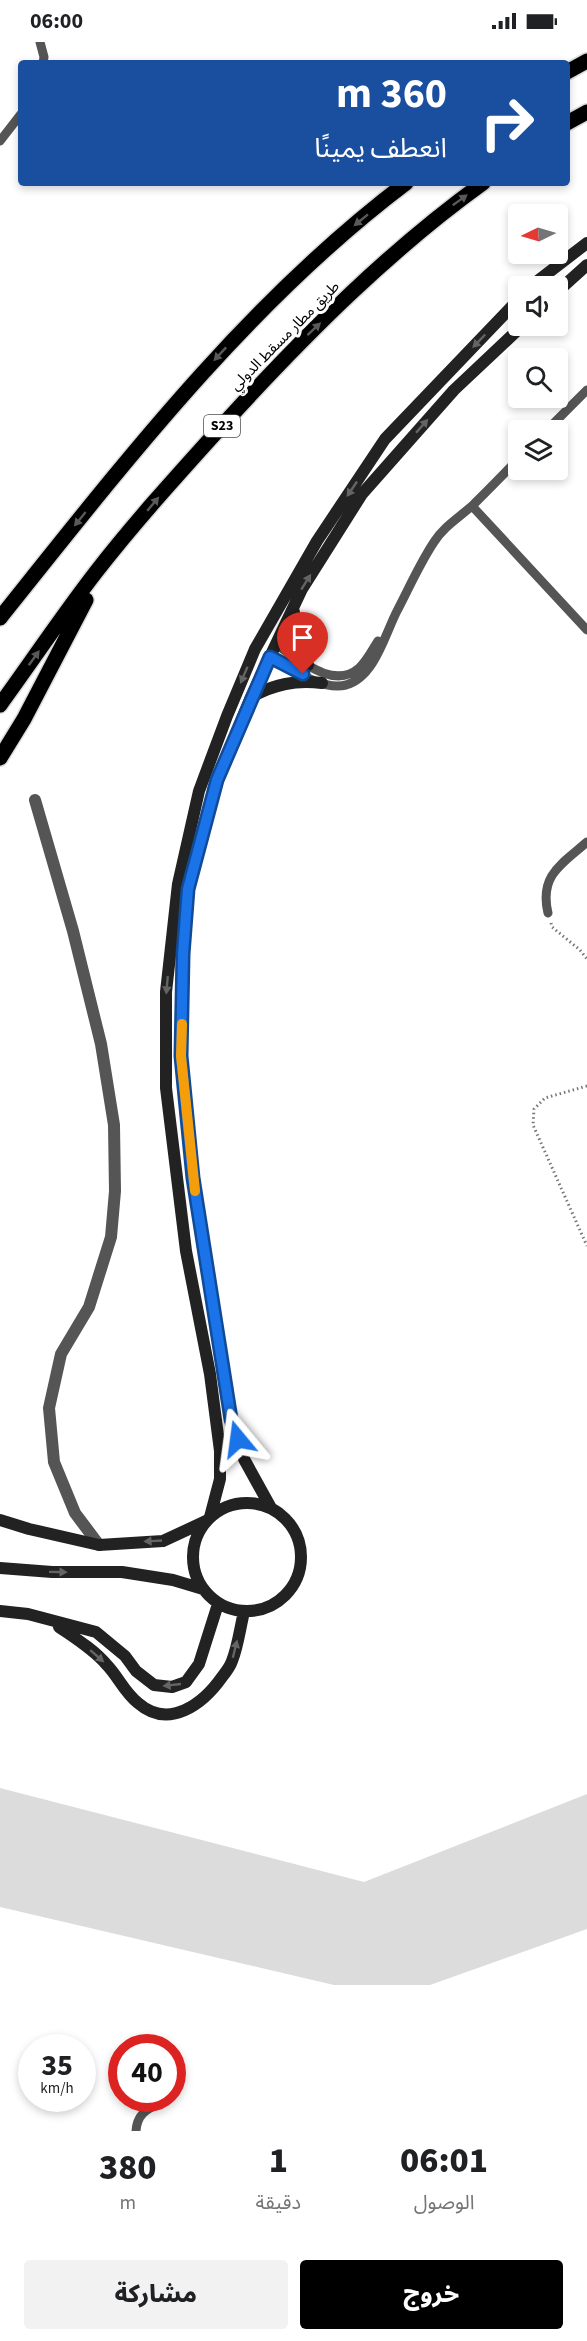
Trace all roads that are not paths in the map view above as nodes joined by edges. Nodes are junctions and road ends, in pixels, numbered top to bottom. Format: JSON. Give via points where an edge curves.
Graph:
{"nodes":[{"id":1,"x":40,"y":42,"type":"edge"},
{"id":2,"x":44,"y":60,"type":"edge"},
{"id":3,"x":587,"y":61,"type":"edge"},
{"id":4,"x":570,"y":70,"type":"edge"},
{"id":5,"x":587,"y":112,"type":"edge"},
{"id":6,"x":18,"y":118,"type":"edge"},
{"id":7,"x":570,"y":121,"type":"edge"},
{"id":8,"x":0,"y":141,"type":"edge"},
{"id":9,"x":402,"y":186,"type":"edge"},
{"id":10,"x":479,"y":186,"type":"edge"},
{"id":11,"x":587,"y":243,"type":"edge"},
{"id":12,"x":587,"y":265,"type":"edge"},
{"id":13,"x":544,"y":276,"type":"edge"},
{"id":14,"x":568,"y":282,"type":"edge"},
{"id":15,"x":508,"y":310,"type":"edge"},
{"id":16,"x":511,"y":336,"type":"edge"},
{"id":17,"x":587,"y":390,"type":"edge"},
{"id":18,"x":557,"y":420,"type":"edge"},
{"id":19,"x":508,"y":469,"type":"edge"},
{"id":20,"x":472,"y":506,"type":"junction"},
{"id":21,"x":96,"y":572,"type":"junction"},
{"id":22,"x":294,"y":604,"type":"junction"},
{"id":23,"x":0,"y":618,"type":"edge"},
{"id":24,"x":387,"y":630,"type":"junction"},
{"id":25,"x":587,"y":630,"type":"edge"},
{"id":26,"x":261,"y":637,"type":"junction"},
{"id":27,"x":275,"y":644,"type":"junction"},
{"id":28,"x":255,"y":649,"type":"junction"},
{"id":29,"x":270,"y":657,"type":"junction"},
{"id":30,"x":308,"y":665,"type":"junction"},
{"id":31,"x":322,"y":683,"type":"junction"},
{"id":32,"x":251,"y":697,"type":"junction"},
{"id":33,"x":0,"y":705,"type":"edge"},
{"id":34,"x":0,"y":758,"type":"edge"},
{"id":35,"x":36,"y":800,"type":"dead end"},
{"id":36,"x":587,"y":842,"type":"edge"},
{"id":37,"x":548,"y":913,"type":"road end"},
{"id":38,"x":271,"y":1508,"type":"junction"},
{"id":39,"x":208,"y":1519,"type":"junction"},
{"id":40,"x":0,"y":1520,"type":"edge"},
{"id":41,"x":99,"y":1545,"type":"junction"},
{"id":42,"x":0,"y":1568,"type":"edge"},
{"id":43,"x":203,"y":1589,"type":"junction"},
{"id":44,"x":218,"y":1604,"type":"junction"},
{"id":45,"x":0,"y":1611,"type":"edge"},
{"id":46,"x":244,"y":1612,"type":"junction"},
{"id":47,"x":50,"y":1622,"type":"junction"},
{"id":48,"x":144,"y":2112,"type":"edge"},
{"id":49,"x":136,"y":2131,"type":"edge"}],
"edges":[{"from":1,"to":2,"type":"lane"},
{"from":3,"to":4,"type":"main road"},
{"from":5,"to":7,"type":"main road"},
{"from":6,"to":8,"type":"lane"},
{"from":9,"to":23,"type":"main road","one_way":true,"via":[[313,262],[217,356]]},
{"from":21,"to":10,"type":"main road","name":"طريق مطار مسقط الدولي","number":"S23","one_way":true,"via":[[178,473],[291,350],[375,271]]},
{"from":11,"to":13,"type":"street"},
{"from":12,"to":14,"type":"street"},
{"from":15,"to":26,"type":"street","one_way":true,"via":[[385,439],[317,541]]},
{"from":22,"to":16,"type":"street","one_way":true,"via":[[362,494],[454,390]]},
{"from":17,"to":18,"type":"lane"},
{"from":19,"to":20,"type":"lane"},
{"from":20,"to":24,"type":"lane","via":[[457,516],[434,542]]},
{"from":20,"to":25,"type":"lane"},
{"from":33,"to":21,"type":"main road","name":"طريق مطار مسقط الدولي","number":"S23","one_way":true},
{"from":21,"to":34,"type":"main road","via":[[87,598]]},
{"from":22,"to":27,"type":"street"},
{"from":22,"to":30,"type":"street","via":[[293,625]]},
{"from":24,"to":30,"type":"lane","via":[[364,662],[348,674],[328,675]]},
{"from":24,"to":31,"type":"lane","via":[[369,667],[359,678],[346,685]]},
{"from":26,"to":27,"type":"street"},
{"from":26,"to":28,"type":"street"},
{"from":27,"to":29,"type":"street"},
{"from":27,"to":30,"type":"lane"},
{"from":28,"to":29,"type":"street"},
{"from":28,"to":39,"type":"street","one_way":true,"via":[[199,791],[178,884],[166,992],[166,1088],[186,1251],[220,1450],[220,1479]]},
{"from":29,"to":31,"type":"lane"},
{"from":29,"to":32,"type":"street"},
{"from":31,"to":32,"type":"street","via":[[285,683]]},
{"from":32,"to":38,"type":"street","via":[[217,780],[188,889],[181,1056],[193,1178],[231,1419],[244,1459]]},
{"from":35,"to":41,"type":"street","via":[[101,1044],[114,1125],[116,1191],[111,1237],[89,1307],[61,1354],[49,1408],[54,1462],[75,1513]]},
{"from":36,"to":37,"type":"lane","via":[[553,872],[545,898]]},
{"from":38,"to":39,"type":"street","via":[[250,1502],[229,1505]]},
{"from":38,"to":46,"type":"street","via":[[283,1515],[298,1538],[302,1551],[298,1578],[282,1600],[271,1607]]},
{"from":39,"to":41,"type":"street","one_way":true,"via":[[163,1541]]},
{"from":39,"to":43,"type":"street","via":[[197,1536],[193,1554],[195,1572]]},
{"from":40,"to":41,"type":"street"},
{"from":42,"to":43,"type":"street","one_way":true,"via":[[122,1572]]},
{"from":43,"to":44,"type":"street"},
{"from":44,"to":46,"type":"street"},
{"from":44,"to":47,"type":"street","one_way":true,"via":[[199,1664],[186,1682],[172,1687],[154,1685],[96,1632]]},
{"from":45,"to":47,"type":"street","via":[[28,1614]]},
{"from":47,"to":46,"type":"street","one_way":true,"via":[[107,1664],[140,1705],[158,1713],[174,1714],[191,1709],[232,1664]]},
{"from":48,"to":49,"type":"lane"}]}
